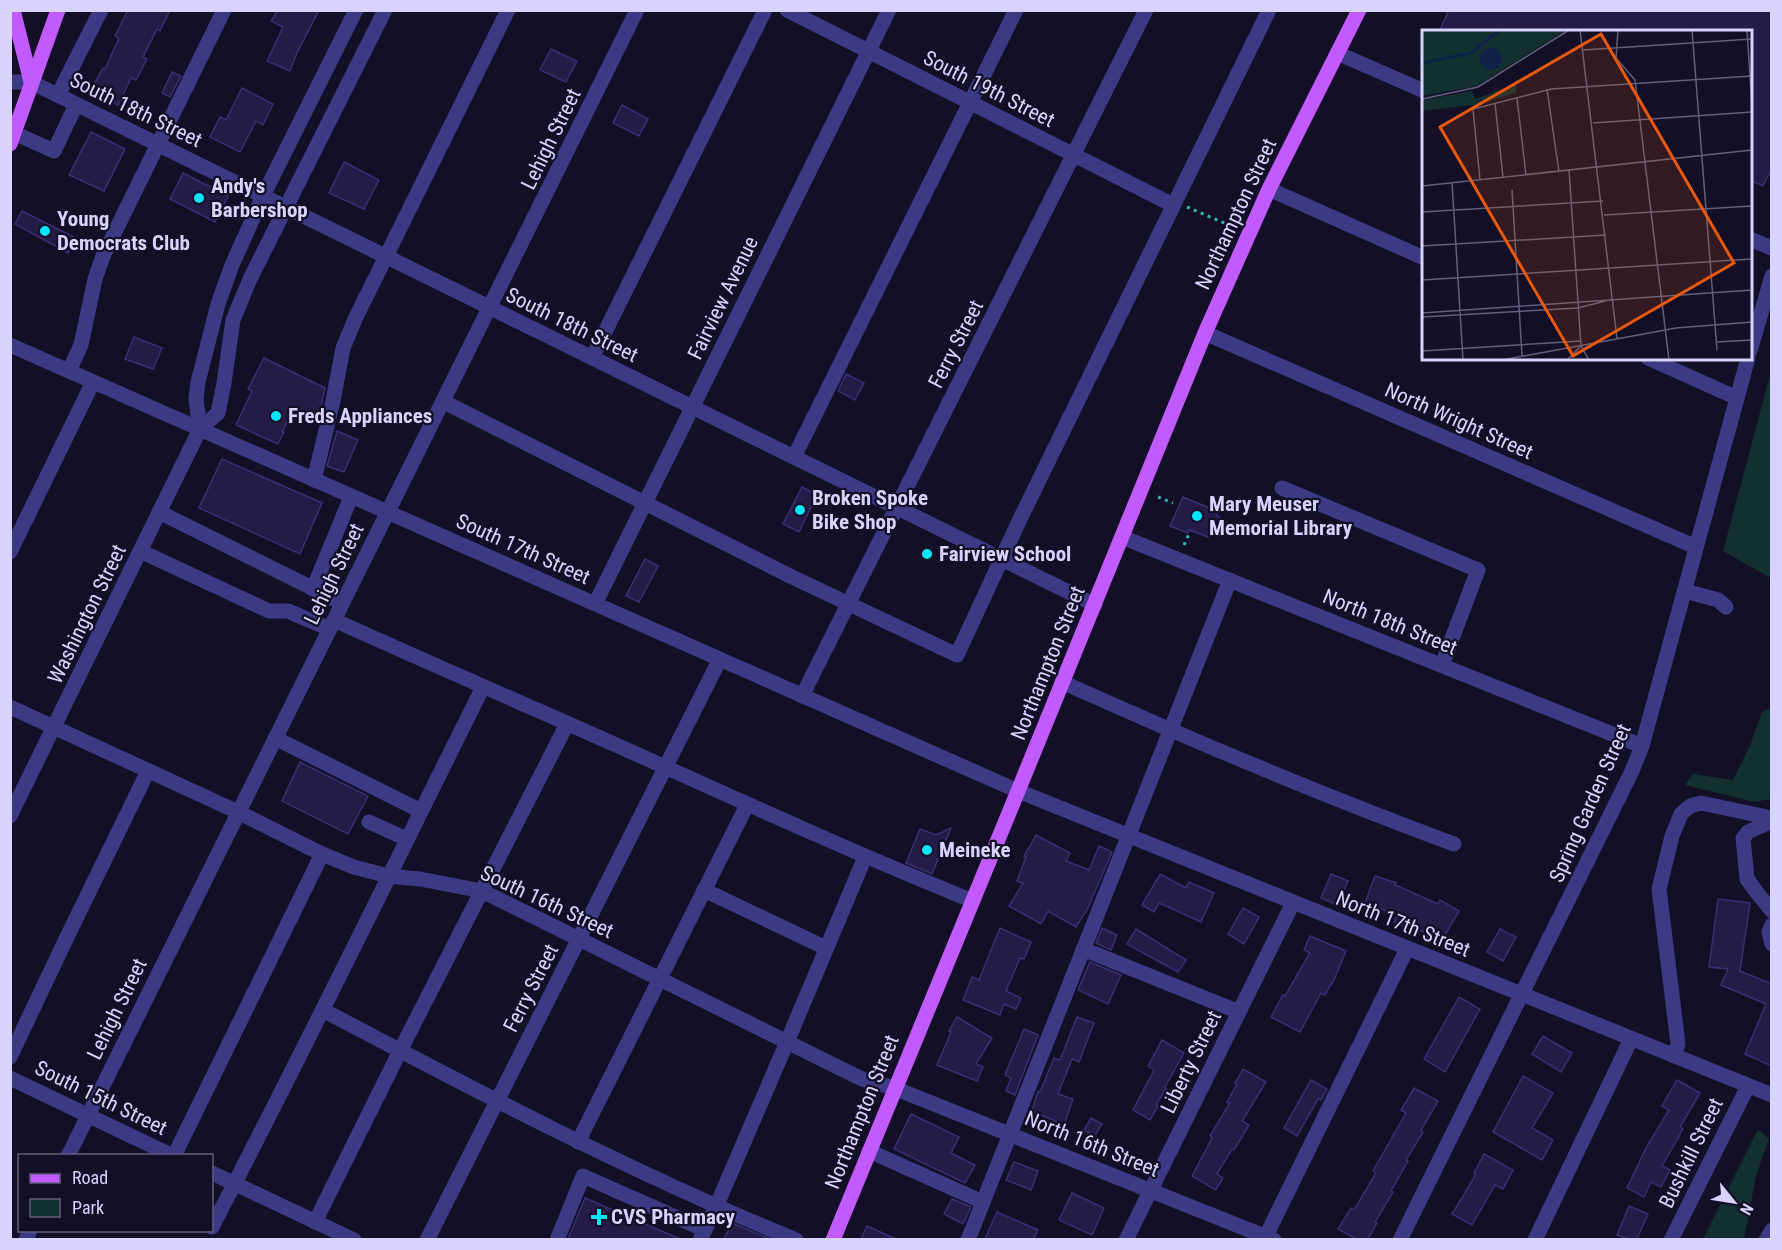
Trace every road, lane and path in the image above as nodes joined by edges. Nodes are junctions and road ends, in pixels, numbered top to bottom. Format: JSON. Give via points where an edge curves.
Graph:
{"nodes":[{"id":1,"x":13,"y":10,"type":"edge"},
{"id":2,"x":58,"y":10,"type":"edge"},
{"id":3,"x":101,"y":10,"type":"edge"},
{"id":4,"x":224,"y":10,"type":"edge"},
{"id":5,"x":356,"y":10,"type":"edge"},
{"id":6,"x":385,"y":10,"type":"edge"},
{"id":7,"x":507,"y":10,"type":"edge"},
{"id":8,"x":638,"y":10,"type":"edge"},
{"id":9,"x":765,"y":10,"type":"edge"},
{"id":10,"x":787,"y":10,"type":"edge"},
{"id":11,"x":889,"y":10,"type":"edge"},
{"id":12,"x":1016,"y":10,"type":"edge"},
{"id":13,"x":1146,"y":10,"type":"edge"},
{"id":14,"x":1269,"y":10,"type":"edge"},
{"id":15,"x":1359,"y":10,"type":"edge"},
{"id":16,"x":869,"y":52,"type":"junction"},
{"id":17,"x":1337,"y":53,"type":"junction"},
{"id":18,"x":10,"y":82,"type":"edge"},
{"id":19,"x":31,"y":82,"type":"junction"},
{"id":20,"x":1422,"y":90,"type":"edge"},
{"id":21,"x":58,"y":95,"type":"junction"},
{"id":22,"x":970,"y":103,"type":"junction"},
{"id":23,"x":76,"y":105,"type":"junction"},
{"id":24,"x":12,"y":139,"type":"edge"},
{"id":25,"x":157,"y":144,"type":"junction"},
{"id":26,"x":1074,"y":155,"type":"junction"},
{"id":27,"x":1269,"y":189,"type":"junction"},
{"id":28,"x":263,"y":196,"type":"junction"},
{"id":29,"x":1173,"y":205,"type":"junction"},
{"id":30,"x":286,"y":207,"type":"junction"},
{"id":31,"x":1249,"y":234,"type":"junction"},
{"id":32,"x":1752,"y":239,"type":"edge"},
{"id":33,"x":1772,"y":248,"type":"edge"},
{"id":34,"x":386,"y":256,"type":"junction"},
{"id":35,"x":1422,"y":257,"type":"edge"},
{"id":36,"x":1772,"y":276,"type":"edge"},
{"id":37,"x":491,"y":308,"type":"junction"},
{"id":38,"x":1205,"y":333,"type":"junction"},
{"id":39,"x":1752,"y":344,"type":"edge"},
{"id":40,"x":10,"y":345,"type":"edge"},
{"id":41,"x":592,"y":358,"type":"junction"},
{"id":42,"x":1652,"y":360,"type":"edge"},
{"id":43,"x":1747,"y":360,"type":"edge"},
{"id":44,"x":69,"y":371,"type":"junction"},
{"id":45,"x":93,"y":382,"type":"junction"},
{"id":46,"x":1737,"y":398,"type":"junction"},
{"id":47,"x":444,"y":402,"type":"junction"},
{"id":48,"x":692,"y":407,"type":"junction"},
{"id":49,"x":200,"y":429,"type":"junction"},
{"id":50,"x":794,"y":457,"type":"junction"},
{"id":51,"x":314,"y":480,"type":"junction"},
{"id":52,"x":1282,"y":489,"type":"dead end"},
{"id":53,"x":351,"y":497,"type":"junction"},
{"id":54,"x":1158,"y":497,"type":"dead end"},
{"id":55,"x":645,"y":502,"type":"junction"},
{"id":56,"x":1173,"y":503,"type":"dead end"},
{"id":57,"x":897,"y":507,"type":"junction"},
{"id":58,"x":159,"y":512,"type":"junction"},
{"id":59,"x":387,"y":512,"type":"junction"},
{"id":60,"x":1189,"y":534,"type":"dead end"},
{"id":61,"x":1122,"y":537,"type":"junction"},
{"id":62,"x":1184,"y":545,"type":"dead end"},
{"id":63,"x":1696,"y":547,"type":"junction"},
{"id":64,"x":140,"y":551,"type":"junction"},
{"id":65,"x":10,"y":552,"type":"edge"},
{"id":66,"x":1002,"y":560,"type":"junction"},
{"id":67,"x":1230,"y":580,"type":"junction"},
{"id":68,"x":313,"y":589,"type":"junction"},
{"id":69,"x":1685,"y":591,"type":"junction"},
{"id":70,"x":342,"y":603,"type":"junction"},
{"id":71,"x":595,"y":604,"type":"junction"},
{"id":72,"x":849,"y":604,"type":"junction"},
{"id":73,"x":1095,"y":605,"type":"junction"},
{"id":74,"x":1726,"y":607,"type":"dead end"},
{"id":75,"x":332,"y":624,"type":"junction"},
{"id":76,"x":720,"y":659,"type":"junction"},
{"id":77,"x":1442,"y":665,"type":"junction"},
{"id":78,"x":1062,"y":682,"type":"junction"},
{"id":79,"x":483,"y":687,"type":"junction"},
{"id":80,"x":802,"y":696,"type":"junction"},
{"id":81,"x":10,"y":707,"type":"edge"},
{"id":82,"x":567,"y":724,"type":"junction"},
{"id":83,"x":55,"y":728,"type":"junction"},
{"id":84,"x":1170,"y":730,"type":"junction"},
{"id":85,"x":275,"y":738,"type":"junction"},
{"id":86,"x":1642,"y":746,"type":"junction"},
{"id":87,"x":665,"y":767,"type":"junction"},
{"id":88,"x":148,"y":771,"type":"junction"},
{"id":89,"x":1018,"y":791,"type":"junction"},
{"id":90,"x":747,"y":805,"type":"junction"},
{"id":91,"x":421,"y":811,"type":"junction"},
{"id":92,"x":238,"y":812,"type":"junction"},
{"id":93,"x":10,"y":816,"type":"edge"},
{"id":94,"x":1772,"y":820,"type":"edge"},
{"id":95,"x":369,"y":822,"type":"dead end"},
{"id":96,"x":1128,"y":836,"type":"junction"},
{"id":97,"x":406,"y":839,"type":"junction"},
{"id":98,"x":1454,"y":844,"type":"dead end"},
{"id":99,"x":322,"y":854,"type":"junction"},
{"id":100,"x":865,"y":857,"type":"junction"},
{"id":101,"x":388,"y":876,"type":"junction"},
{"id":102,"x":704,"y":890,"type":"junction"},
{"id":103,"x":482,"y":891,"type":"junction"},
{"id":104,"x":973,"y":901,"type":"junction"},
{"id":105,"x":1293,"y":903,"type":"junction"},
{"id":106,"x":1772,"y":911,"type":"edge"},
{"id":107,"x":1772,"y":925,"type":"edge"},
{"id":108,"x":579,"y":939,"type":"junction"},
{"id":109,"x":1772,"y":944,"type":"edge"},
{"id":110,"x":826,"y":948,"type":"junction"},
{"id":111,"x":1083,"y":949,"type":"junction"},
{"id":112,"x":1407,"y":949,"type":"junction"},
{"id":113,"x":659,"y":979,"type":"junction"},
{"id":114,"x":1522,"y":996,"type":"junction"},
{"id":115,"x":323,"y":1010,"type":"junction"},
{"id":116,"x":1239,"y":1012,"type":"junction"},
{"id":117,"x":1630,"y":1039,"type":"junction"},
{"id":118,"x":787,"y":1042,"type":"junction"},
{"id":119,"x":400,"y":1051,"type":"junction"},
{"id":120,"x":1674,"y":1056,"type":"junction"},
{"id":121,"x":10,"y":1057,"type":"edge"},
{"id":122,"x":10,"y":1078,"type":"edge"},
{"id":123,"x":1748,"y":1086,"type":"junction"},
{"id":124,"x":894,"y":1088,"type":"junction"},
{"id":125,"x":1772,"y":1095,"type":"edge"},
{"id":126,"x":497,"y":1101,"type":"junction"},
{"id":127,"x":88,"y":1115,"type":"junction"},
{"id":128,"x":1010,"y":1134,"type":"junction"},
{"id":129,"x":578,"y":1142,"type":"junction"},
{"id":130,"x":869,"y":1151,"type":"junction"},
{"id":131,"x":68,"y":1154,"type":"edge"},
{"id":132,"x":171,"y":1154,"type":"edge"},
{"id":133,"x":173,"y":1154,"type":"edge"},
{"id":134,"x":213,"y":1173,"type":"edge"},
{"id":135,"x":234,"y":1183,"type":"junction"},
{"id":136,"x":1151,"y":1190,"type":"junction"},
{"id":137,"x":983,"y":1202,"type":"junction"},
{"id":138,"x":716,"y":1207,"type":"junction"},
{"id":139,"x":315,"y":1222,"type":"junction"},
{"id":140,"x":213,"y":1225,"type":"edge"},
{"id":141,"x":1772,"y":1230,"type":"edge"},
{"id":142,"x":703,"y":1235,"type":"edge"},
{"id":143,"x":1270,"y":1238,"type":"edge"},
{"id":144,"x":354,"y":1239,"type":"edge"},
{"id":145,"x":427,"y":1239,"type":"edge"},
{"id":146,"x":557,"y":1239,"type":"edge"},
{"id":147,"x":796,"y":1239,"type":"edge"},
{"id":148,"x":833,"y":1239,"type":"edge"},
{"id":149,"x":968,"y":1239,"type":"edge"},
{"id":150,"x":1126,"y":1239,"type":"edge"},
{"id":151,"x":1400,"y":1239,"type":"edge"},
{"id":152,"x":1535,"y":1239,"type":"edge"},
{"id":153,"x":1671,"y":1239,"type":"edge"},
{"id":154,"x":1766,"y":1239,"type":"edge"}],
"edges":[{"from":1,"to":19,"type":"main road"},
{"from":2,"to":19,"type":"main road"},
{"from":3,"to":21,"type":"street"},
{"from":4,"to":25,"type":"street"},
{"from":5,"to":28,"type":"street"},
{"from":6,"to":30,"type":"street","name":"Washington Street"},
{"from":7,"to":34,"type":"street"},
{"from":8,"to":37,"type":"street","name":"Lehigh Street"},
{"from":9,"to":41,"type":"street"},
{"from":10,"to":16,"type":"street","name":"South 19th Street"},
{"from":11,"to":16,"type":"street","name":"Fairview Avenue"},
{"from":12,"to":22,"type":"street"},
{"from":13,"to":26,"type":"street","name":"Ferry Street"},
{"from":14,"to":29,"type":"street"},
{"from":15,"to":17,"type":"main road","name":"Northampton Street"},
{"from":16,"to":22,"type":"street","name":"South 19th Street"},
{"from":16,"to":48,"type":"street","name":"Fairview Avenue"},
{"from":17,"to":20,"type":"street"},
{"from":17,"to":27,"type":"main road","name":"Northampton Street"},
{"from":18,"to":19,"type":"street"},
{"from":19,"to":21,"type":"street","name":"South 18th Street"},
{"from":19,"to":24,"type":"main road"},
{"from":21,"to":23,"type":"street","name":"South 18th Street"},
{"from":22,"to":26,"type":"street","name":"South 19th Street"},
{"from":22,"to":50,"type":"street"},
{"from":23,"to":24,"type":"street","via":[[54,151]]},
{"from":23,"to":25,"type":"street","name":"South 18th Street"},
{"from":25,"to":28,"type":"street","name":"South 18th Street"},
{"from":25,"to":44,"type":"street","via":[[103,256],[81,345]]},
{"from":26,"to":29,"type":"street","name":"South 19th Street"},
{"from":26,"to":57,"type":"street","name":"Ferry Street"},
{"from":27,"to":31,"type":"main road","name":"Northampton Street"},
{"from":27,"to":35,"type":"street"},
{"from":28,"to":30,"type":"street","name":"South 18th Street"},
{"from":28,"to":49,"type":"street","via":[[218,304],[198,382]]},
{"from":29,"to":31,"type":"path","via":[[1196,210]]},
{"from":29,"to":66,"type":"street"},
{"from":30,"to":34,"type":"street","name":"South 18th Street"},
{"from":30,"to":49,"type":"street","name":"Washington Street","via":[[233,320],[218,413]]},
{"from":31,"to":38,"type":"main road","name":"Northampton Street"},
{"from":32,"to":33,"type":"street"},
{"from":34,"to":37,"type":"street","name":"South 18th Street"},
{"from":34,"to":51,"type":"street","via":[[344,348]]},
{"from":36,"to":39,"type":"street"},
{"from":37,"to":41,"type":"street","name":"South 18th Street"},
{"from":37,"to":47,"type":"street","name":"Lehigh Street"},
{"from":38,"to":61,"type":"main road","name":"Northampton Street"},
{"from":38,"to":63,"type":"street","name":"North Wright Street"},
{"from":40,"to":44,"type":"street","name":"South 17th Street"},
{"from":41,"to":48,"type":"street","name":"South 18th Street"},
{"from":42,"to":46,"type":"street"},
{"from":43,"to":46,"type":"street","name":"Spring Garden Street"},
{"from":44,"to":45,"type":"street","name":"South 17th Street"},
{"from":45,"to":49,"type":"street","name":"South 17th Street"},
{"from":45,"to":65,"type":"street"},
{"from":46,"to":63,"type":"street","name":"Spring Garden Street"},
{"from":47,"to":55,"type":"street"},
{"from":47,"to":59,"type":"street","name":"Lehigh Street"},
{"from":48,"to":50,"type":"street","name":"South 18th Street"},
{"from":48,"to":55,"type":"street","name":"Fairview Avenue"},
{"from":49,"to":51,"type":"street","name":"South 17th Street"},
{"from":49,"to":58,"type":"street","name":"Washington Street"},
{"from":50,"to":57,"type":"street","name":"South 18th Street"},
{"from":51,"to":53,"type":"street","name":"South 17th Street"},
{"from":52,"to":77,"type":"street","via":[[1478,570]]},
{"from":53,"to":59,"type":"street","name":"South 17th Street"},
{"from":53,"to":68,"type":"street"},
{"from":54,"to":56,"type":"path"},
{"from":55,"to":71,"type":"street","name":"Fairview Avenue"},
{"from":55,"to":72,"type":"street"},
{"from":57,"to":66,"type":"street","name":"South 18th Street"},
{"from":57,"to":72,"type":"street","name":"Ferry Street"},
{"from":58,"to":64,"type":"street","name":"Washington Street"},
{"from":58,"to":68,"type":"street"},
{"from":59,"to":70,"type":"street","name":"Lehigh Street"},
{"from":59,"to":71,"type":"street","name":"South 17th Street"},
{"from":60,"to":62,"type":"path"},
{"from":61,"to":67,"type":"street","name":"North 18th Street"},
{"from":61,"to":73,"type":"main road","name":"Northampton Street"},
{"from":63,"to":69,"type":"street","name":"Spring Garden Street"},
{"from":64,"to":75,"type":"street","via":[[269,612],[288,611]]},
{"from":64,"to":83,"type":"street","name":"Washington Street"},
{"from":66,"to":72,"type":"street","via":[[957,655]]},
{"from":66,"to":73,"type":"street","name":"South 18th Street"},
{"from":67,"to":77,"type":"street","name":"North 18th Street"},
{"from":67,"to":84,"type":"street"},
{"from":68,"to":70,"type":"street"},
{"from":69,"to":74,"type":"street","via":[[1718,600]]},
{"from":69,"to":86,"type":"street","name":"Spring Garden Street"},
{"from":70,"to":75,"type":"street","name":"Lehigh Street"},
{"from":71,"to":76,"type":"street","name":"South 17th Street"},
{"from":72,"to":80,"type":"street","name":"Ferry Street"},
{"from":73,"to":78,"type":"main road","name":"Northampton Street"},
{"from":75,"to":79,"type":"street"},
{"from":75,"to":85,"type":"street","name":"Lehigh Street"},
{"from":76,"to":80,"type":"street","name":"South 17th Street"},
{"from":76,"to":87,"type":"street","name":"Ferry Street"},
{"from":77,"to":86,"type":"street","name":"North 18th Street"},
{"from":78,"to":84,"type":"street"},
{"from":78,"to":89,"type":"main road","name":"Northampton Street"},
{"from":79,"to":82,"type":"street"},
{"from":79,"to":91,"type":"street"},
{"from":80,"to":89,"type":"street","name":"South 17th Street"},
{"from":81,"to":83,"type":"street","name":"South 16th Street"},
{"from":82,"to":87,"type":"street"},
{"from":82,"to":103,"type":"street"},
{"from":83,"to":88,"type":"street","name":"South 16th Street"},
{"from":83,"to":93,"type":"street","name":"Washington Street"},
{"from":84,"to":96,"type":"street"},
{"from":84,"to":98,"type":"street"},
{"from":85,"to":91,"type":"street"},
{"from":85,"to":92,"type":"street","name":"Lehigh Street"},
{"from":86,"to":114,"type":"street","name":"Spring Garden Street"},
{"from":87,"to":90,"type":"street"},
{"from":87,"to":108,"type":"street","name":"Ferry Street"},
{"from":88,"to":92,"type":"street","name":"South 16th Street"},
{"from":88,"to":121,"type":"street"},
{"from":89,"to":96,"type":"street","name":"North 17th Street"},
{"from":89,"to":104,"type":"main road","name":"Northampton Street"},
{"from":90,"to":100,"type":"street"},
{"from":90,"to":102,"type":"street"},
{"from":91,"to":97,"type":"street"},
{"from":92,"to":99,"type":"street","name":"South 16th Street"},
{"from":92,"to":127,"type":"street","name":"Lehigh Street"},
{"from":94,"to":106,"type":"street","via":[[1743,838],[1748,879]]},
{"from":94,"to":120,"type":"street","via":[[1701,803],[1681,814],[1659,889],[1678,1044]]},
{"from":95,"to":97,"type":"street"},
{"from":96,"to":105,"type":"street","name":"North 17th Street"},
{"from":96,"to":111,"type":"street"},
{"from":97,"to":101,"type":"street"},
{"from":99,"to":101,"type":"street","name":"South 16th Street"},
{"from":99,"to":133,"type":"street"},
{"from":100,"to":104,"type":"street"},
{"from":100,"to":110,"type":"street"},
{"from":101,"to":103,"type":"street","name":"South 16th Street"},
{"from":101,"to":115,"type":"street"},
{"from":102,"to":110,"type":"street"},
{"from":102,"to":113,"type":"street"},
{"from":103,"to":108,"type":"street","name":"South 16th Street"},
{"from":103,"to":119,"type":"street"},
{"from":104,"to":124,"type":"main road","name":"Northampton Street"},
{"from":105,"to":112,"type":"street","name":"North 17th Street"},
{"from":105,"to":116,"type":"street","name":"Liberty Street"},
{"from":107,"to":109,"type":"street"},
{"from":108,"to":113,"type":"street","name":"South 16th Street"},
{"from":108,"to":126,"type":"street","name":"Ferry Street"},
{"from":110,"to":118,"type":"street"},
{"from":111,"to":116,"type":"street"},
{"from":111,"to":128,"type":"street"},
{"from":112,"to":114,"type":"street","name":"North 17th Street"},
{"from":112,"to":143,"type":"street"},
{"from":113,"to":118,"type":"street","name":"South 16th Street"},
{"from":113,"to":129,"type":"street"},
{"from":114,"to":117,"type":"street","name":"North 17th Street"},
{"from":114,"to":151,"type":"street","name":"Spring Garden Street"},
{"from":115,"to":119,"type":"street"},
{"from":115,"to":135,"type":"street"},
{"from":116,"to":136,"type":"street","name":"Liberty Street"},
{"from":117,"to":120,"type":"street","name":"North 17th Street"},
{"from":117,"to":152,"type":"street"},
{"from":118,"to":124,"type":"street","name":"South 16th Street","via":[[862,1079]]},
{"from":118,"to":138,"type":"street"},
{"from":119,"to":126,"type":"street"},
{"from":119,"to":139,"type":"street"},
{"from":120,"to":123,"type":"street","name":"North 17th Street"},
{"from":122,"to":127,"type":"street","name":"South 15th Street"},
{"from":123,"to":125,"type":"street","name":"North 17th Street"},
{"from":123,"to":153,"type":"street","name":"Bushkill Street"},
{"from":124,"to":128,"type":"street","name":"North 16th Street"},
{"from":124,"to":130,"type":"main road","name":"Northampton Street"},
{"from":126,"to":129,"type":"street"},
{"from":126,"to":145,"type":"street","name":"Ferry Street"},
{"from":127,"to":131,"type":"street","name":"Lehigh Street"},
{"from":127,"to":132,"type":"street","name":"South 15th Street"},
{"from":128,"to":136,"type":"street","name":"North 16th Street"},
{"from":128,"to":137,"type":"street"},
{"from":129,"to":138,"type":"street"},
{"from":130,"to":137,"type":"street"},
{"from":130,"to":148,"type":"main road","name":"Northampton Street"},
{"from":134,"to":135,"type":"street"},
{"from":135,"to":139,"type":"street"},
{"from":135,"to":140,"type":"street"},
{"from":136,"to":143,"type":"street","name":"North 16th Street"},
{"from":136,"to":150,"type":"street","name":"Liberty Street"},
{"from":137,"to":149,"type":"street"},
{"from":138,"to":142,"type":"street"},
{"from":138,"to":147,"type":"street"},
{"from":139,"to":144,"type":"street"},
{"from":141,"to":154,"type":"street"},
{"from":142,"to":146,"type":"street","via":[[584,1176]]}]}
